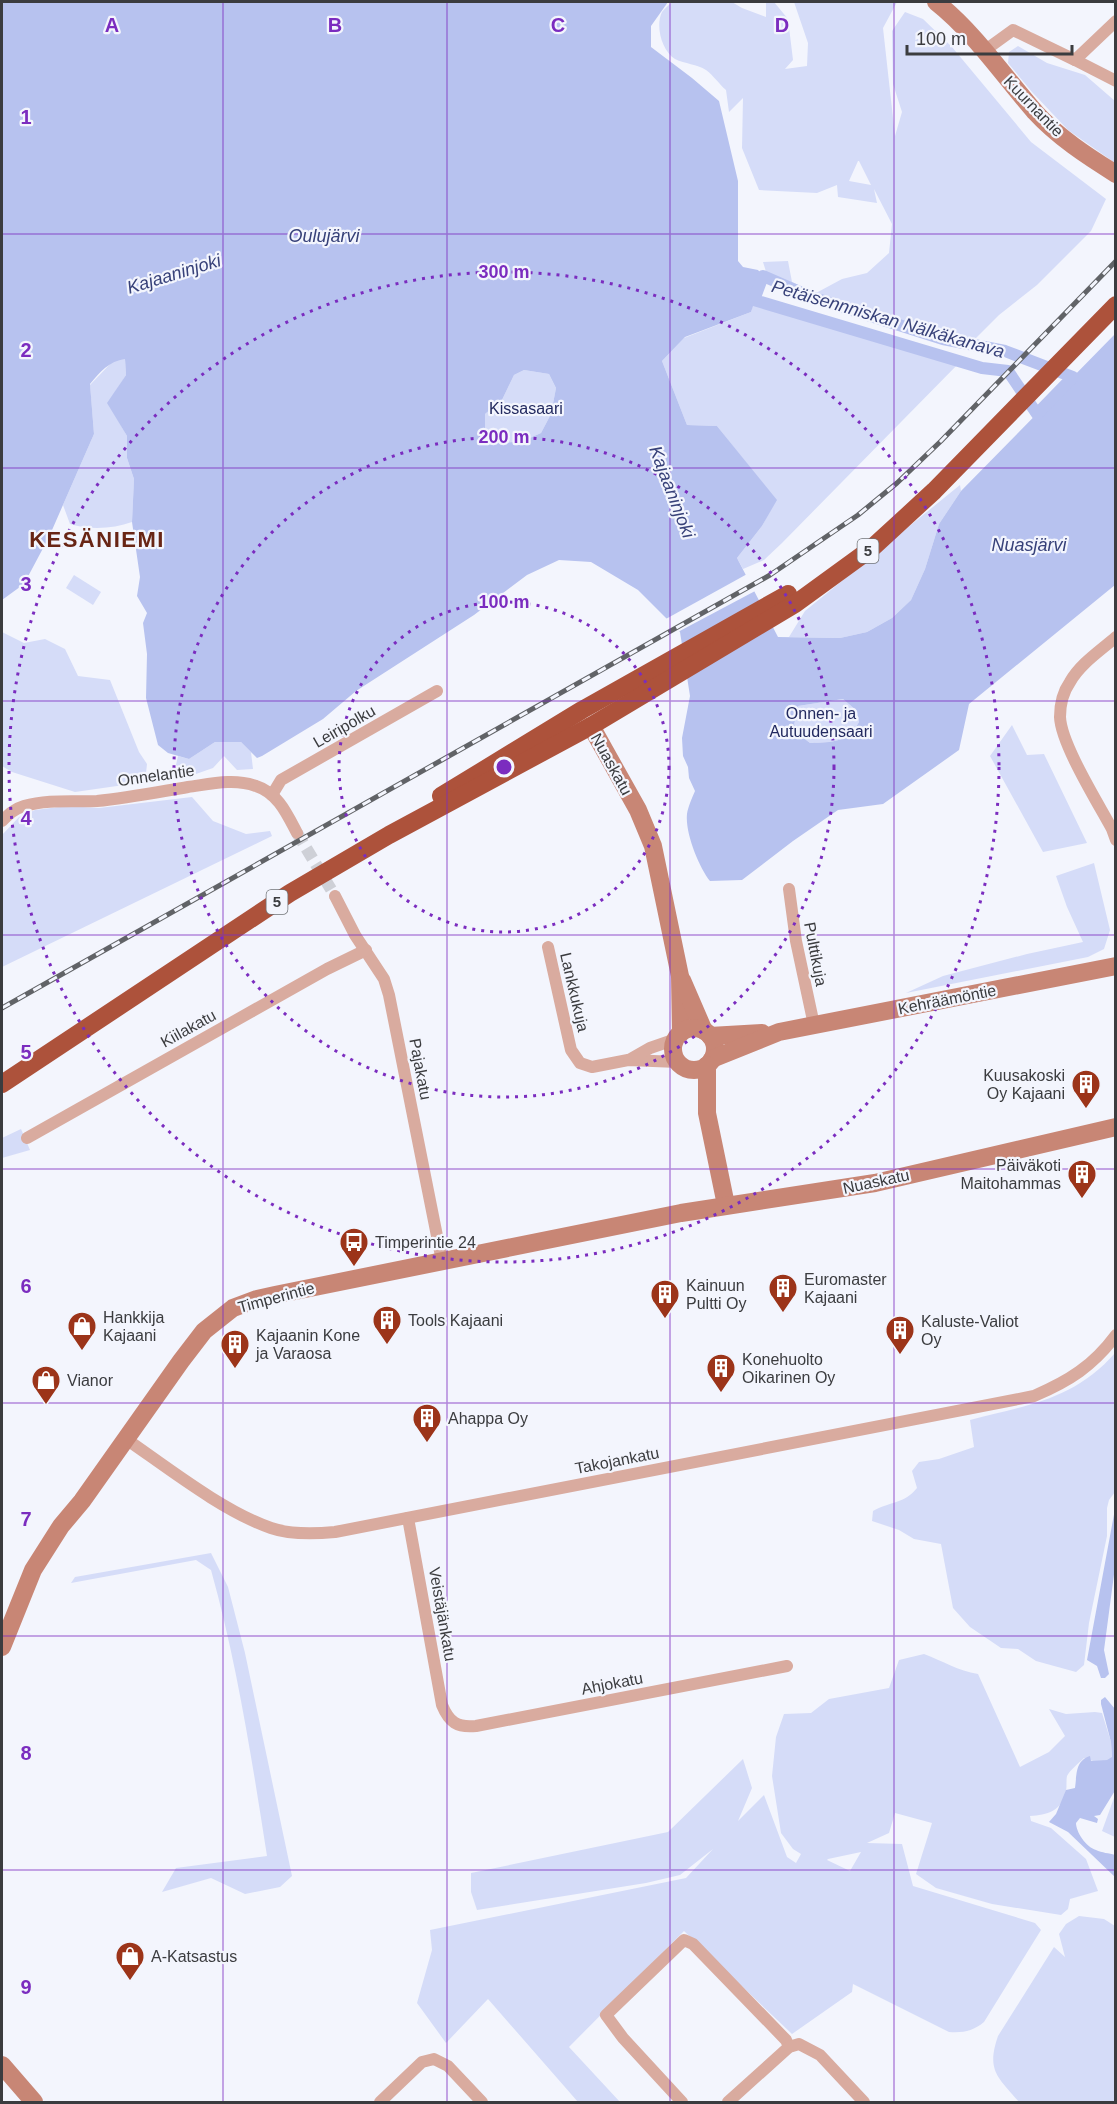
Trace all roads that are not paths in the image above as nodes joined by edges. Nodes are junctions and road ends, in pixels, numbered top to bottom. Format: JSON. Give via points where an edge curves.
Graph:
{"nodes":[{"id":1,"x":936,"y":2,"type":"edge"},
{"id":2,"x":1116,"y":21,"type":"edge"},
{"id":3,"x":984,"y":51,"type":"junction"},
{"id":4,"x":1075,"y":60,"type":"junction"},
{"id":5,"x":1116,"y":81,"type":"edge"},
{"id":6,"x":1116,"y":174,"type":"edge"},
{"id":7,"x":1116,"y":305,"type":"edge"},
{"id":8,"x":1116,"y":637,"type":"edge"},
{"id":9,"x":658,"y":676,"type":"junction"},
{"id":10,"x":437,"y":691,"type":"dead end"},
{"id":11,"x":582,"y":710,"type":"junction"},
{"id":12,"x":591,"y":726,"type":"junction"},
{"id":13,"x":272,"y":795,"type":"junction"},
{"id":14,"x":2,"y":821,"type":"edge"},
{"id":15,"x":297,"y":833,"type":"tunnel mouth"},
{"id":16,"x":389,"y":835,"type":"junction"},
{"id":17,"x":1116,"y":840,"type":"edge"},
{"id":18,"x":789,"y":889,"type":"dead end"},
{"id":19,"x":335,"y":896,"type":"tunnel mouth"},
{"id":20,"x":548,"y":947,"type":"dead end"},
{"id":21,"x":366,"y":950,"type":"junction"},
{"id":22,"x":1116,"y":966,"type":"edge"},
{"id":23,"x":680,"y":976,"type":"junction"},
{"id":24,"x":814,"y":1025,"type":"junction"},
{"id":25,"x":779,"y":1032,"type":"junction"},
{"id":26,"x":707,"y":1033,"type":"junction"},
{"id":27,"x":678,"y":1036,"type":"junction"},
{"id":28,"x":628,"y":1060,"type":"junction"},
{"id":29,"x":710,"y":1062,"type":"junction"},
{"id":30,"x":681,"y":1064,"type":"junction"},
{"id":31,"x":2,"y":1083,"type":"edge"},
{"id":32,"x":707,"y":1113,"type":"junction"},
{"id":33,"x":1115,"y":1129,"type":"edge"},
{"id":34,"x":27,"y":1138,"type":"dead end"},
{"id":35,"x":726,"y":1205,"type":"junction"},
{"id":36,"x":442,"y":1261,"type":"junction"},
{"id":37,"x":1116,"y":1335,"type":"edge"},
{"id":38,"x":126,"y":1439,"type":"junction"},
{"id":39,"x":408,"y":1518,"type":"junction"},
{"id":40,"x":2,"y":1647,"type":"edge"},
{"id":41,"x":787,"y":1666,"type":"dead end"},
{"id":42,"x":447,"y":1716,"type":"joint"},
{"id":43,"x":794,"y":2045,"type":"junction"},
{"id":44,"x":2,"y":2065,"type":"edge"},
{"id":45,"x":34,"y":2103,"type":"edge"},
{"id":46,"x":380,"y":2103,"type":"edge"},
{"id":47,"x":482,"y":2103,"type":"edge"},
{"id":48,"x":682,"y":2103,"type":"edge"},
{"id":49,"x":728,"y":2103,"type":"edge"},
{"id":50,"x":864,"y":2103,"type":"edge"}],
"edges":[{"from":1,"to":3,"type":"street","name":"Kuurnantie"},
{"from":2,"to":4,"type":"street"},
{"from":3,"to":4,"type":"street","via":[[1013,30]]},
{"from":3,"to":6,"type":"street","name":"Kuurnantie","via":[[1037,114],[1090,159]]},
{"from":4,"to":5,"type":"street"},
{"from":7,"to":9,"type":"highway","number":"5","via":[[934,491],[792,599]]},
{"from":8,"to":17,"type":"street","via":[[1069,682],[1060,717],[1071,750]]},
{"from":9,"to":11,"type":"highway","number":"5"},
{"from":9,"to":12,"type":"highway","number":"5"},
{"from":10,"to":13,"type":"street","name":"Leiripolku","via":[[281,780]]},
{"from":11,"to":12,"type":"street"},
{"from":11,"to":16,"type":"highway","number":"5","via":[[445,793]]},
{"from":12,"to":16,"type":"highway","number":"5"},
{"from":12,"to":23,"type":"street","name":"Nuaskatu","via":[[638,810],[653,846]]},
{"from":13,"to":14,"type":"street","name":"Onnelantie","via":[[257,786],[218,783],[97,801],[53,801],[12,811]]},
{"from":13,"to":15,"type":"street","via":[[283,806]]},
{"from":16,"to":31,"type":"highway","number":"5","via":[[290,893]]},
{"from":18,"to":24,"type":"street","name":"Pulttikuja"},
{"from":19,"to":21,"type":"street","name":"Pajakatu"},
{"from":20,"to":28,"type":"street","name":"Lankkukuja","via":[[575,1057],[592,1067]]},
{"from":21,"to":34,"type":"street","name":"Kiilakatu"},
{"from":21,"to":36,"type":"street","name":"Pajakatu","via":[[390,995]]},
{"from":22,"to":24,"type":"street","name":"Kehräämöntie"},
{"from":23,"to":26,"type":"street","name":"Nuaskatu"},
{"from":23,"to":27,"type":"street","name":"Nuaskatu"},
{"from":24,"to":25,"type":"street","name":"Kehräämöntie"},
{"from":25,"to":26,"type":"street","name":"Kehräämöntie"},
{"from":25,"to":29,"type":"street","name":"Kehräämöntie"},
{"from":26,"to":27,"type":"street","via":[[692,1028]]},
{"from":26,"to":29,"type":"street","via":[[715,1047]]},
{"from":27,"to":28,"type":"street","name":"Lankkukuja"},
{"from":27,"to":30,"type":"street","via":[[674,1051]]},
{"from":28,"to":30,"type":"street","name":"Lankkukuja"},
{"from":29,"to":30,"type":"street","via":[[696,1069]]},
{"from":29,"to":32,"type":"street"},
{"from":30,"to":32,"type":"street"},
{"from":32,"to":35,"type":"street"},
{"from":33,"to":35,"type":"street","name":"Nuaskatu","via":[[875,1183]]},
{"from":35,"to":36,"type":"street","name":"Timperintie"},
{"from":36,"to":38,"type":"street","name":"Timperintie","via":[[257,1299],[233,1308],[204,1331]]},
{"from":37,"to":39,"type":"street","name":"Takojankatu","via":[[1091,1363],[1064,1383],[1034,1396]]},
{"from":38,"to":39,"type":"street","name":"Takojankatu","via":[[211,1496],[273,1528],[315,1534]]},
{"from":38,"to":40,"type":"street","name":"Timperintie","via":[[33,1570]]},
{"from":39,"to":42,"type":"street","name":"Veistäjänkatu"},
{"from":41,"to":42,"type":"street","name":"Ahjokatu","via":[[476,1726],[459,1726]]},
{"from":43,"to":48,"type":"street","via":[[693,1944],[684,1940],[606,2015]]},
{"from":43,"to":49,"type":"street"},
{"from":43,"to":50,"type":"street","via":[[820,2055]]},
{"from":44,"to":45,"type":"street"},
{"from":46,"to":47,"type":"street","via":[[422,2062],[434,2059],[448,2066]]}]}
